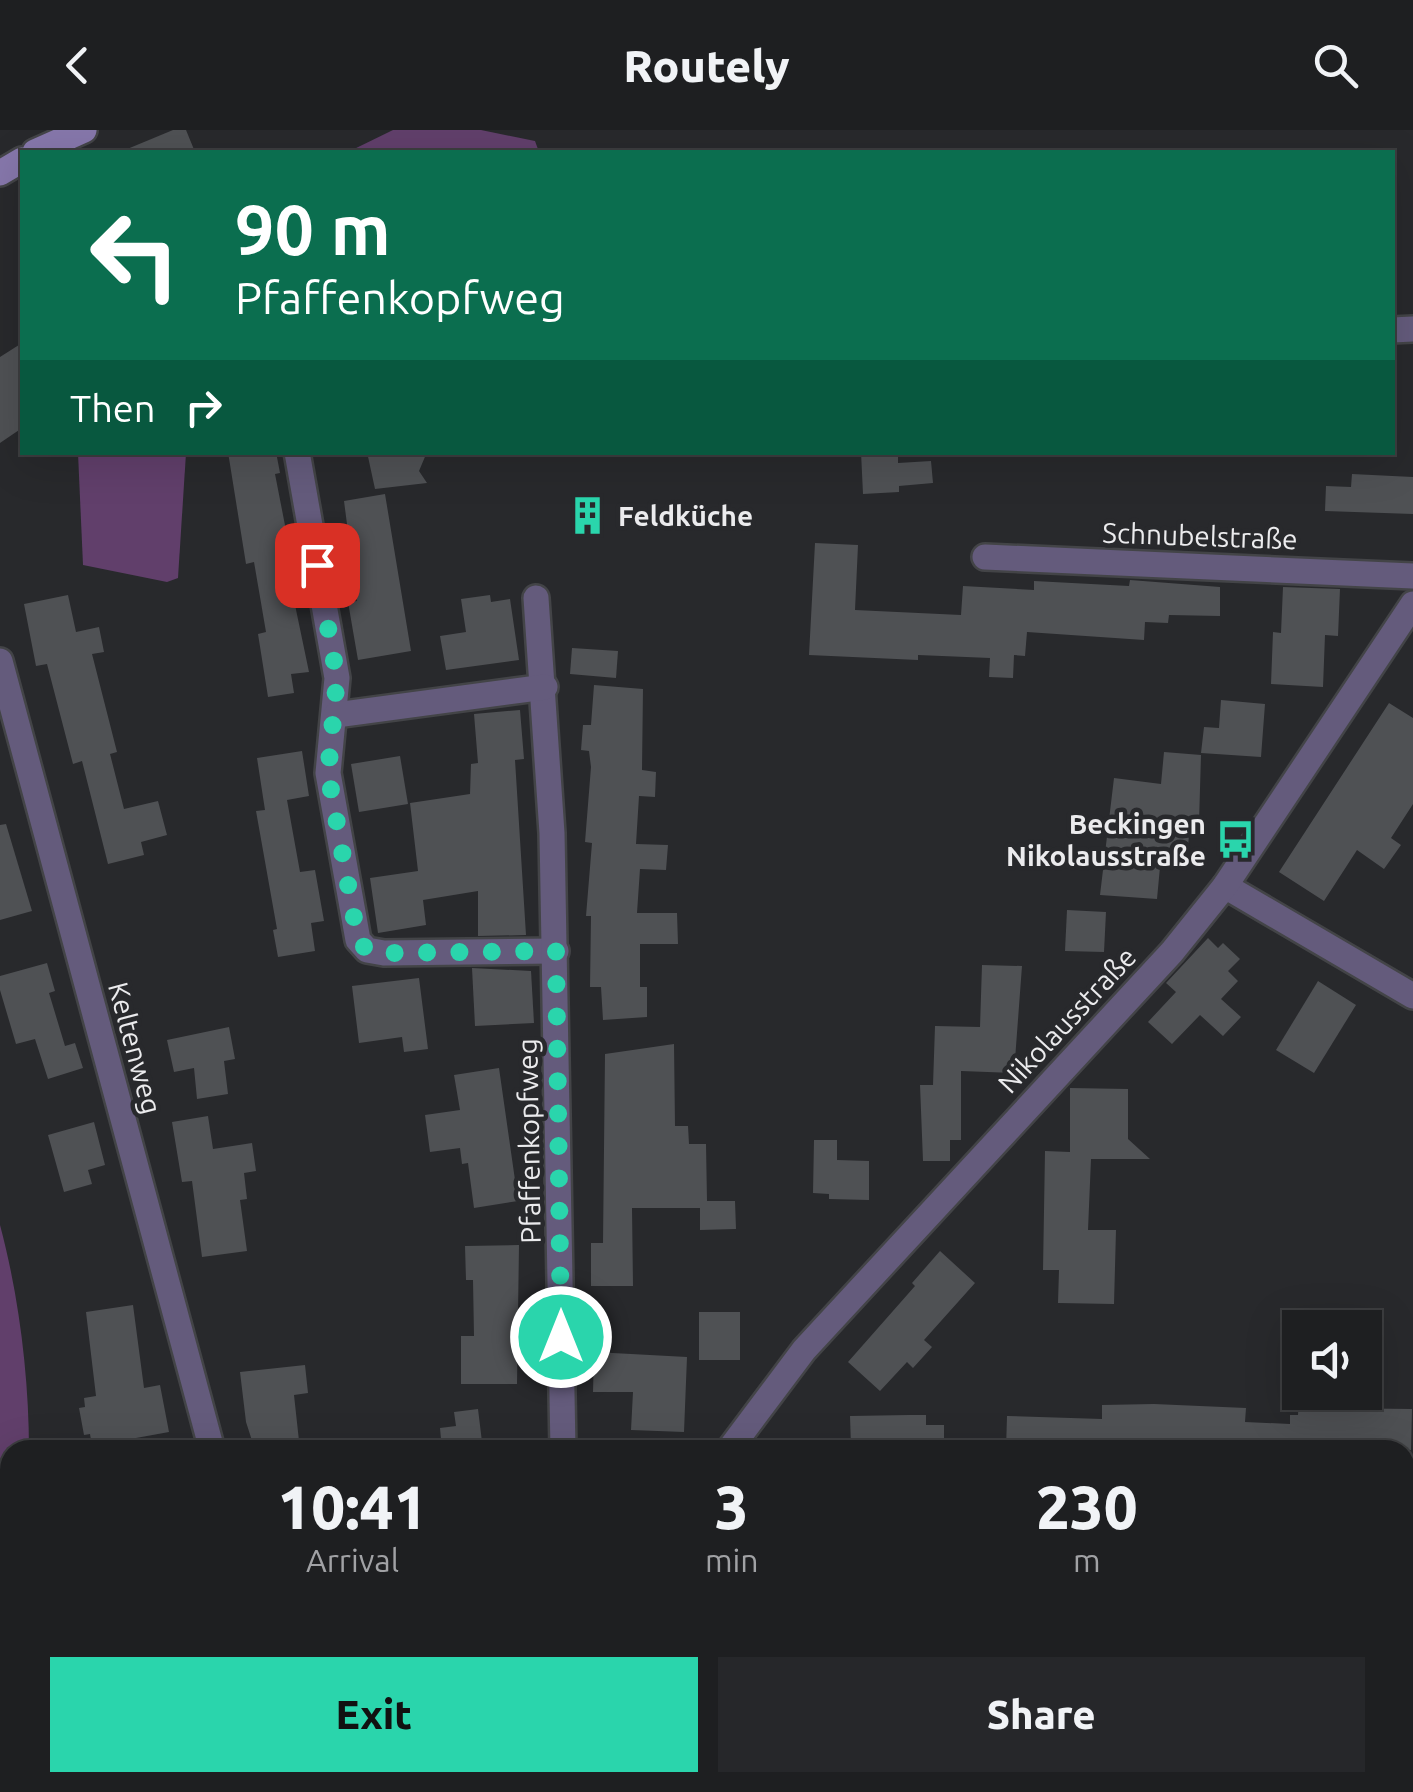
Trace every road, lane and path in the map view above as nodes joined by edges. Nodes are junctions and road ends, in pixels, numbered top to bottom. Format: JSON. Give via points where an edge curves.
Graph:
{"nodes":[{"id":1,"x":84,"y":130,"type":"edge"},
{"id":2,"x":39,"y":150,"type":"edge"},
{"id":3,"x":298,"y":455,"type":"edge"},
{"id":4,"x":985,"y":558,"type":"dead end"},
{"id":5,"x":1413,"y":576,"type":"edge"},
{"id":6,"x":536,"y":598,"type":"dead end"},
{"id":7,"x":1413,"y":604,"type":"edge"},
{"id":8,"x":0,"y":661,"type":"edge"},
{"id":9,"x":545,"y":687,"type":"junction"},
{"id":10,"x":336,"y":716,"type":"junction"},
{"id":11,"x":1225,"y":886,"type":"junction"},
{"id":12,"x":556,"y":951,"type":"junction"},
{"id":13,"x":1413,"y":996,"type":"edge"},
{"id":14,"x":209,"y":1440,"type":"edge"},
{"id":15,"x":563,"y":1440,"type":"edge"},
{"id":16,"x":736,"y":1440,"type":"edge"}],
"edges":[{"from":1,"to":2,"type":"street"},
{"from":3,"to":10,"type":"street","via":[[337,678]]},
{"from":4,"to":5,"type":"street","name":"Schnubelstraße"},
{"from":6,"to":9,"type":"street","name":"Pfaffenkopfweg"},
{"from":7,"to":11,"type":"street","name":"Nikolausstraße"},
{"from":8,"to":14,"type":"street","name":"Keltenweg"},
{"from":9,"to":10,"type":"street"},
{"from":9,"to":12,"type":"street","name":"Pfaffenkopfweg"},
{"from":10,"to":12,"type":"street","via":[[328,773],[358,940],[367,950]]},
{"from":11,"to":13,"type":"street"},
{"from":11,"to":16,"type":"street","name":"Nikolausstraße","via":[[1172,952],[804,1350]]},
{"from":12,"to":15,"type":"street","name":"Pfaffenkopfweg"}]}
